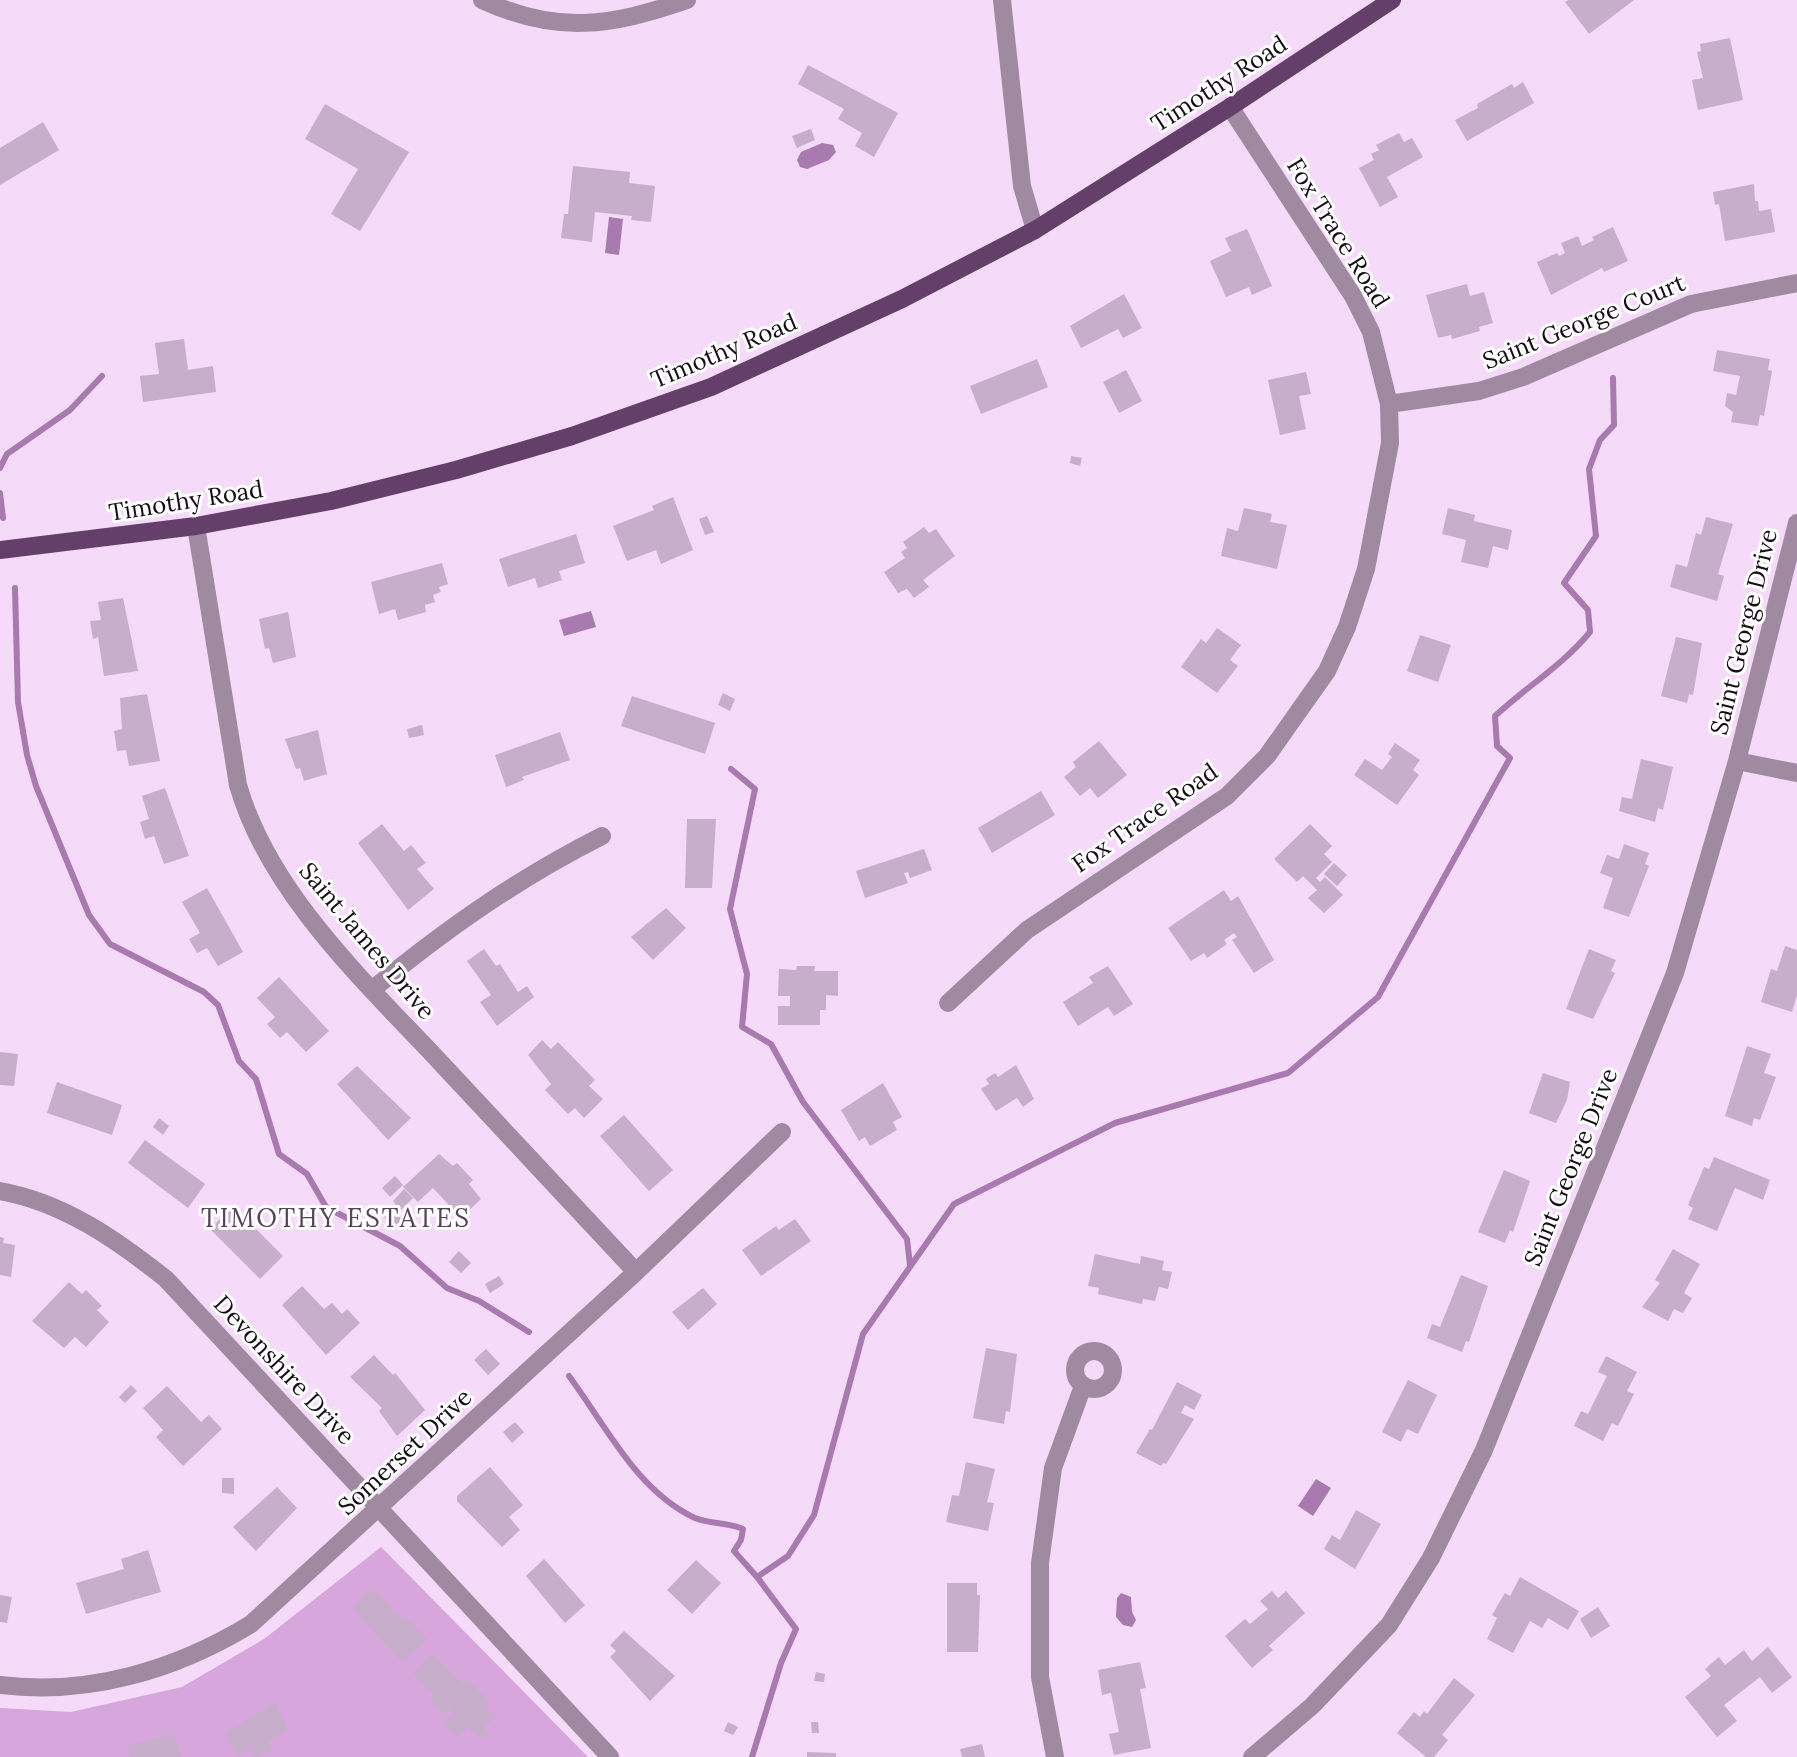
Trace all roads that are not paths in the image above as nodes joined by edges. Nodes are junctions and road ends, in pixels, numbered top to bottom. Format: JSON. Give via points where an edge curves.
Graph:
{"nodes":[{"id":1,"x":482,"y":0,"type":"edge"},
{"id":2,"x":687,"y":0,"type":"edge"},
{"id":3,"x":1002,"y":0,"type":"edge"},
{"id":4,"x":1392,"y":0,"type":"edge"},
{"id":5,"x":1230,"y":107,"type":"junction"},
{"id":6,"x":1035,"y":230,"type":"junction"},
{"id":7,"x":1797,"y":284,"type":"edge"},
{"id":8,"x":1389,"y":404,"type":"junction"},
{"id":9,"x":1797,"y":523,"type":"edge"},
{"id":10,"x":196,"y":526,"type":"junction"},
{"id":11,"x":0,"y":550,"type":"edge"},
{"id":12,"x":1737,"y":761,"type":"junction"},
{"id":13,"x":1797,"y":773,"type":"edge"},
{"id":14,"x":602,"y":836,"type":"dead end"},
{"id":15,"x":373,"y":989,"type":"junction"},
{"id":16,"x":948,"y":1003,"type":"dead end"},
{"id":17,"x":782,"y":1132,"type":"dead end"},
{"id":18,"x":0,"y":1191,"type":"edge"},
{"id":19,"x":636,"y":1272,"type":"junction"},
{"id":20,"x":1083,"y":1386,"type":"dead end"},
{"id":21,"x":380,"y":1508,"type":"junction"},
{"id":22,"x":0,"y":1685,"type":"edge"},
{"id":23,"x":610,"y":1757,"type":"edge"},
{"id":24,"x":1055,"y":1757,"type":"edge"},
{"id":25,"x":1252,"y":1757,"type":"edge"}],
"edges":[{"from":1,"to":2,"type":"street","via":[[527,16],[584,23],[621,21]]},
{"from":3,"to":6,"type":"street","via":[[1022,186]]},
{"from":4,"to":5,"type":"main road","name":"Timothy Road"},
{"from":5,"to":6,"type":"main road","name":"Timothy Road"},
{"from":5,"to":8,"type":"street","name":"Fox Trace Road","via":[[1353,296],[1371,332]]},
{"from":6,"to":10,"type":"main road","name":"Timothy Road","via":[[902,299],[711,387],[656,407],[456,470],[331,501]]},
{"from":7,"to":8,"type":"street","name":"Saint George Court","via":[[1691,304],[1523,377],[1479,391]]},
{"from":8,"to":16,"type":"street","name":"Fox Trace Road","via":[[1390,443],[1366,569],[1327,671],[1300,713],[1267,756],[1227,796],[1027,930]]},
{"from":9,"to":12,"type":"street","name":"Saint George Drive"},
{"from":10,"to":11,"type":"main road","name":"Timothy Road"},
{"from":10,"to":15,"type":"street","name":"Saint James Drive","via":[[232,756],[248,820],[299,904]]},
{"from":12,"to":13,"type":"street"},
{"from":12,"to":25,"type":"street","name":"Saint George Drive","via":[[1675,973],[1461,1501],[1389,1625],[1321,1697]]},
{"from":14,"to":15,"type":"street","via":[[459,920]]},
{"from":15,"to":19,"type":"street","name":"Saint James Drive"},
{"from":17,"to":19,"type":"street","name":"Somerset Drive"},
{"from":18,"to":21,"type":"street","name":"Devonshire Drive","via":[[72,1215],[125,1246],[166,1279]]},
{"from":19,"to":21,"type":"street","name":"Somerset Drive"},
{"from":20,"to":24,"type":"street","via":[[1053,1468],[1040,1563],[1040,1676]]},
{"from":21,"to":22,"type":"street","name":"Somerset Drive","via":[[258,1619],[197,1655],[116,1680]]},
{"from":21,"to":23,"type":"street","name":"Devonshire Drive"}]}
